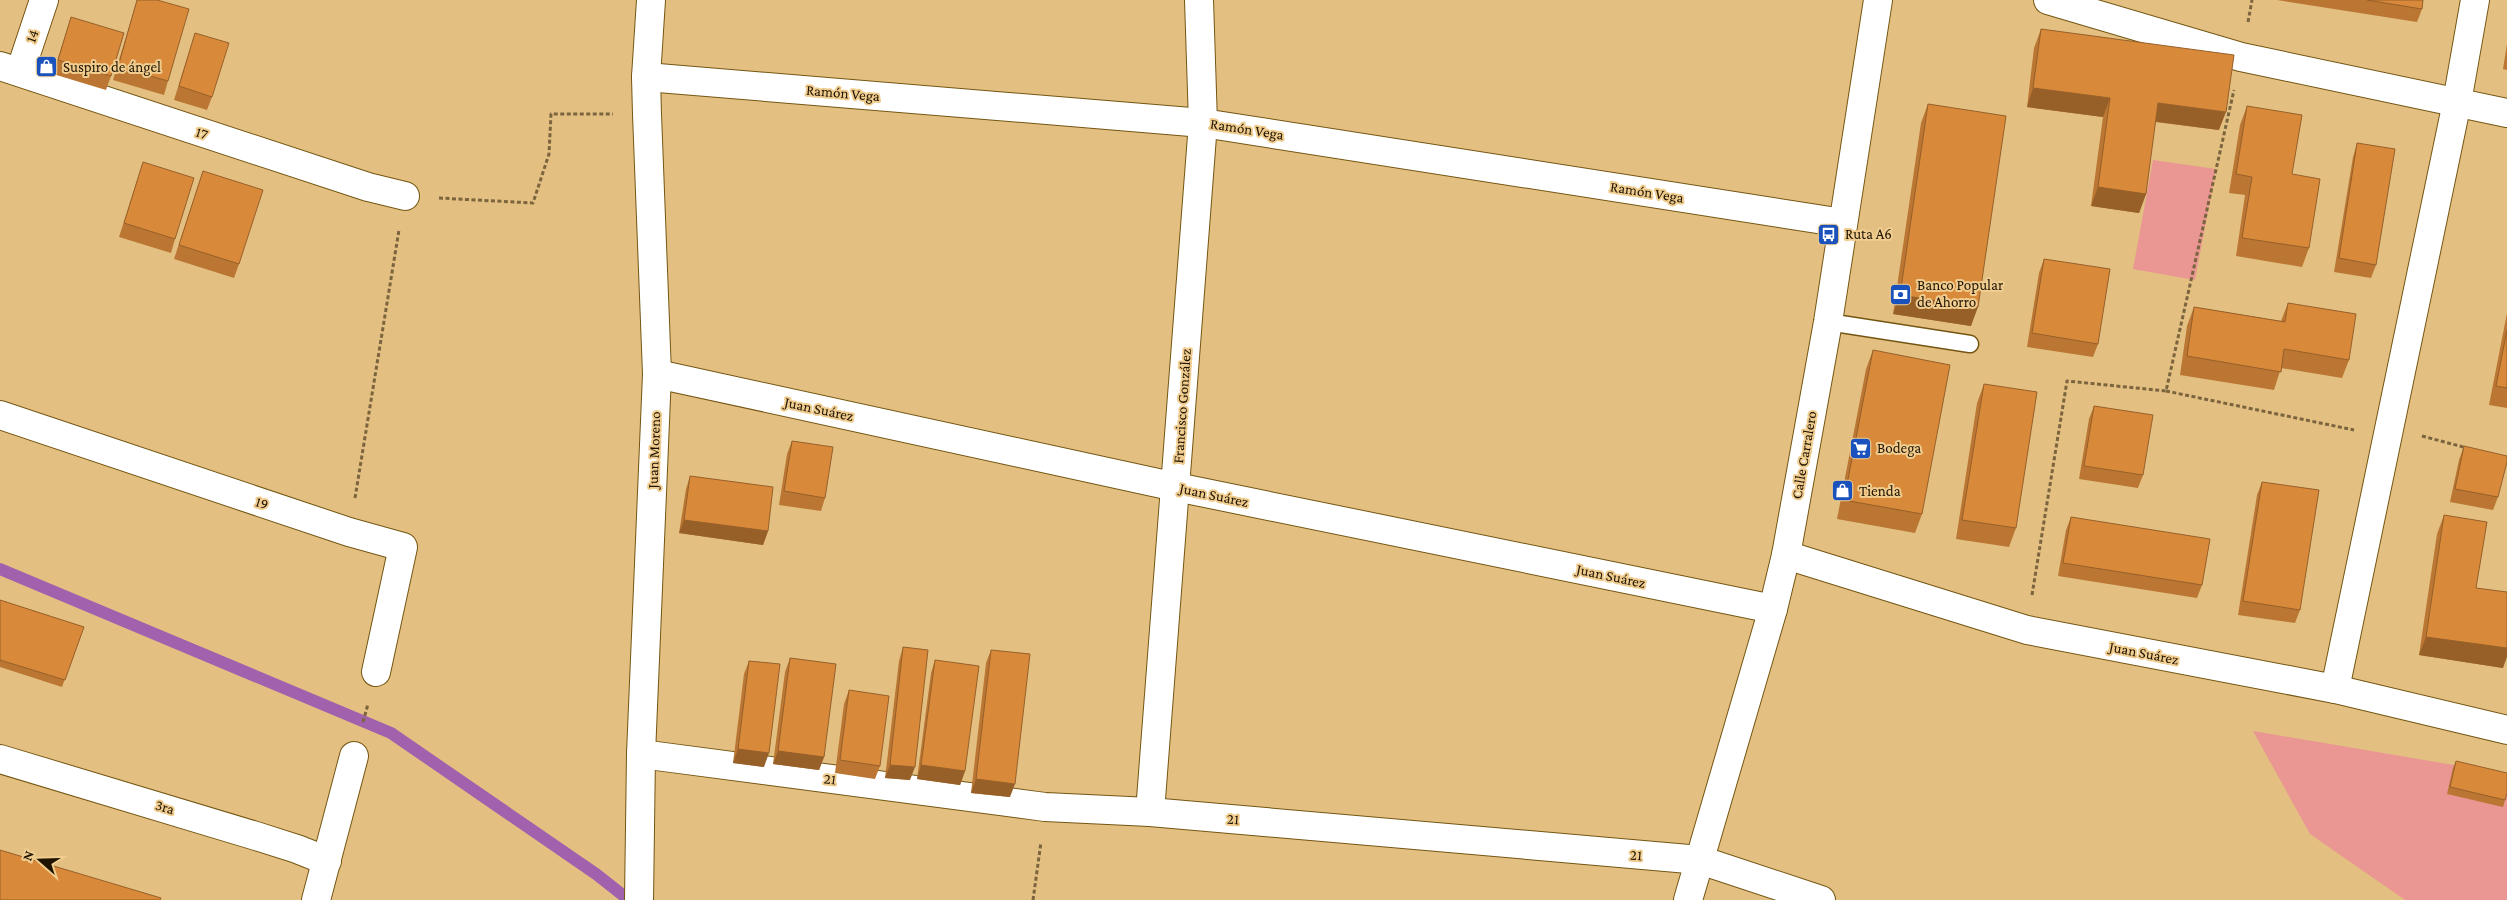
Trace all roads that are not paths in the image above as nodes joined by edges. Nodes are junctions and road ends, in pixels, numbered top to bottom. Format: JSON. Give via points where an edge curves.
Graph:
{"nodes":[{"id":1,"x":44,"y":0,"type":"edge"},
{"id":2,"x":651,"y":0,"type":"edge"},
{"id":3,"x":1199,"y":0,"type":"edge"},
{"id":4,"x":1878,"y":0,"type":"edge"},
{"id":5,"x":2048,"y":0,"type":"edge"},
{"id":6,"x":2475,"y":0,"type":"edge"},
{"id":7,"x":10,"y":69,"type":"edge"},
{"id":8,"x":646,"y":77,"type":"junction"},
{"id":9,"x":2457,"y":102,"type":"junction"},
{"id":10,"x":2507,"y":113,"type":"edge"},
{"id":11,"x":1203,"y":122,"type":"junction"},
{"id":12,"x":405,"y":196,"type":"road end"},
{"id":13,"x":1843,"y":223,"type":"junction"},
{"id":14,"x":1828,"y":322,"type":"junction"},
{"id":15,"x":1970,"y":344,"type":"dead end"},
{"id":16,"x":657,"y":374,"type":"junction"},
{"id":17,"x":0,"y":415,"type":"edge"},
{"id":18,"x":1176,"y":487,"type":"junction"},
{"id":19,"x":1786,"y":555,"type":"junction"},
{"id":20,"x":1773,"y":609,"type":"junction"},
{"id":21,"x":376,"y":672,"type":"road end"},
{"id":22,"x":2335,"y":690,"type":"junction"},
{"id":23,"x":2507,"y":730,"type":"edge"},
{"id":24,"x":641,"y":754,"type":"junction"},
{"id":25,"x":354,"y":756,"type":"road end"},
{"id":26,"x":0,"y":758,"type":"edge"},
{"id":27,"x":1150,"y":812,"type":"junction"},
{"id":28,"x":1700,"y":860,"type":"junction"},
{"id":29,"x":327,"y":861,"type":"junction"},
{"id":30,"x":316,"y":900,"type":"edge"},
{"id":31,"x":639,"y":900,"type":"edge"},
{"id":32,"x":1688,"y":900,"type":"edge"},
{"id":33,"x":1821,"y":900,"type":"edge"}],
"edges":[{"from":1,"to":7,"type":"street","name":"14"},
{"from":2,"to":8,"type":"street","name":"Juan Moreno"},
{"from":3,"to":11,"type":"street","name":"Francisco González"},
{"from":4,"to":13,"type":"street","name":"Calle Carralero"},
{"from":5,"to":9,"type":"street","via":[[2241,57]]},
{"from":6,"to":9,"type":"street"},
{"from":7,"to":12,"type":"street","name":"17","via":[[368,187]]},
{"from":8,"to":11,"type":"street","name":"Ramón Vega"},
{"from":8,"to":16,"type":"street","name":"Juan Moreno"},
{"from":9,"to":10,"type":"street"},
{"from":9,"to":22,"type":"street"},
{"from":11,"to":13,"type":"street","name":"Ramón Vega"},
{"from":11,"to":18,"type":"street","name":"Francisco González"},
{"from":13,"to":14,"type":"street","name":"Calle Carralero"},
{"from":14,"to":15,"type":"lane"},
{"from":14,"to":19,"type":"street","name":"Calle Carralero"},
{"from":16,"to":18,"type":"street","name":"Juan Suárez"},
{"from":16,"to":24,"type":"street","name":"Juan Moreno"},
{"from":17,"to":21,"type":"street","name":"19","via":[[403,548]]},
{"from":18,"to":20,"type":"street","name":"Juan Suárez"},
{"from":18,"to":27,"type":"street","name":"Francisco González"},
{"from":19,"to":20,"type":"street","name":"Calle Carralero"},
{"from":19,"to":22,"type":"street","name":"Juan Suárez","via":[[2027,630]]},
{"from":20,"to":28,"type":"street","name":"Calle Carralero"},
{"from":22,"to":23,"type":"street","name":"Juan Suárez"},
{"from":24,"to":27,"type":"street","name":"21","via":[[1045,807]]},
{"from":24,"to":31,"type":"street","name":"Juan Moreno"},
{"from":25,"to":29,"type":"street"},
{"from":26,"to":29,"type":"street","name":"3ra","via":[[297,848]]},
{"from":27,"to":28,"type":"street","name":"21"},
{"from":28,"to":32,"type":"street","name":"Calle Carralero"},
{"from":28,"to":33,"type":"street","name":"21"},
{"from":29,"to":30,"type":"street"}]}
